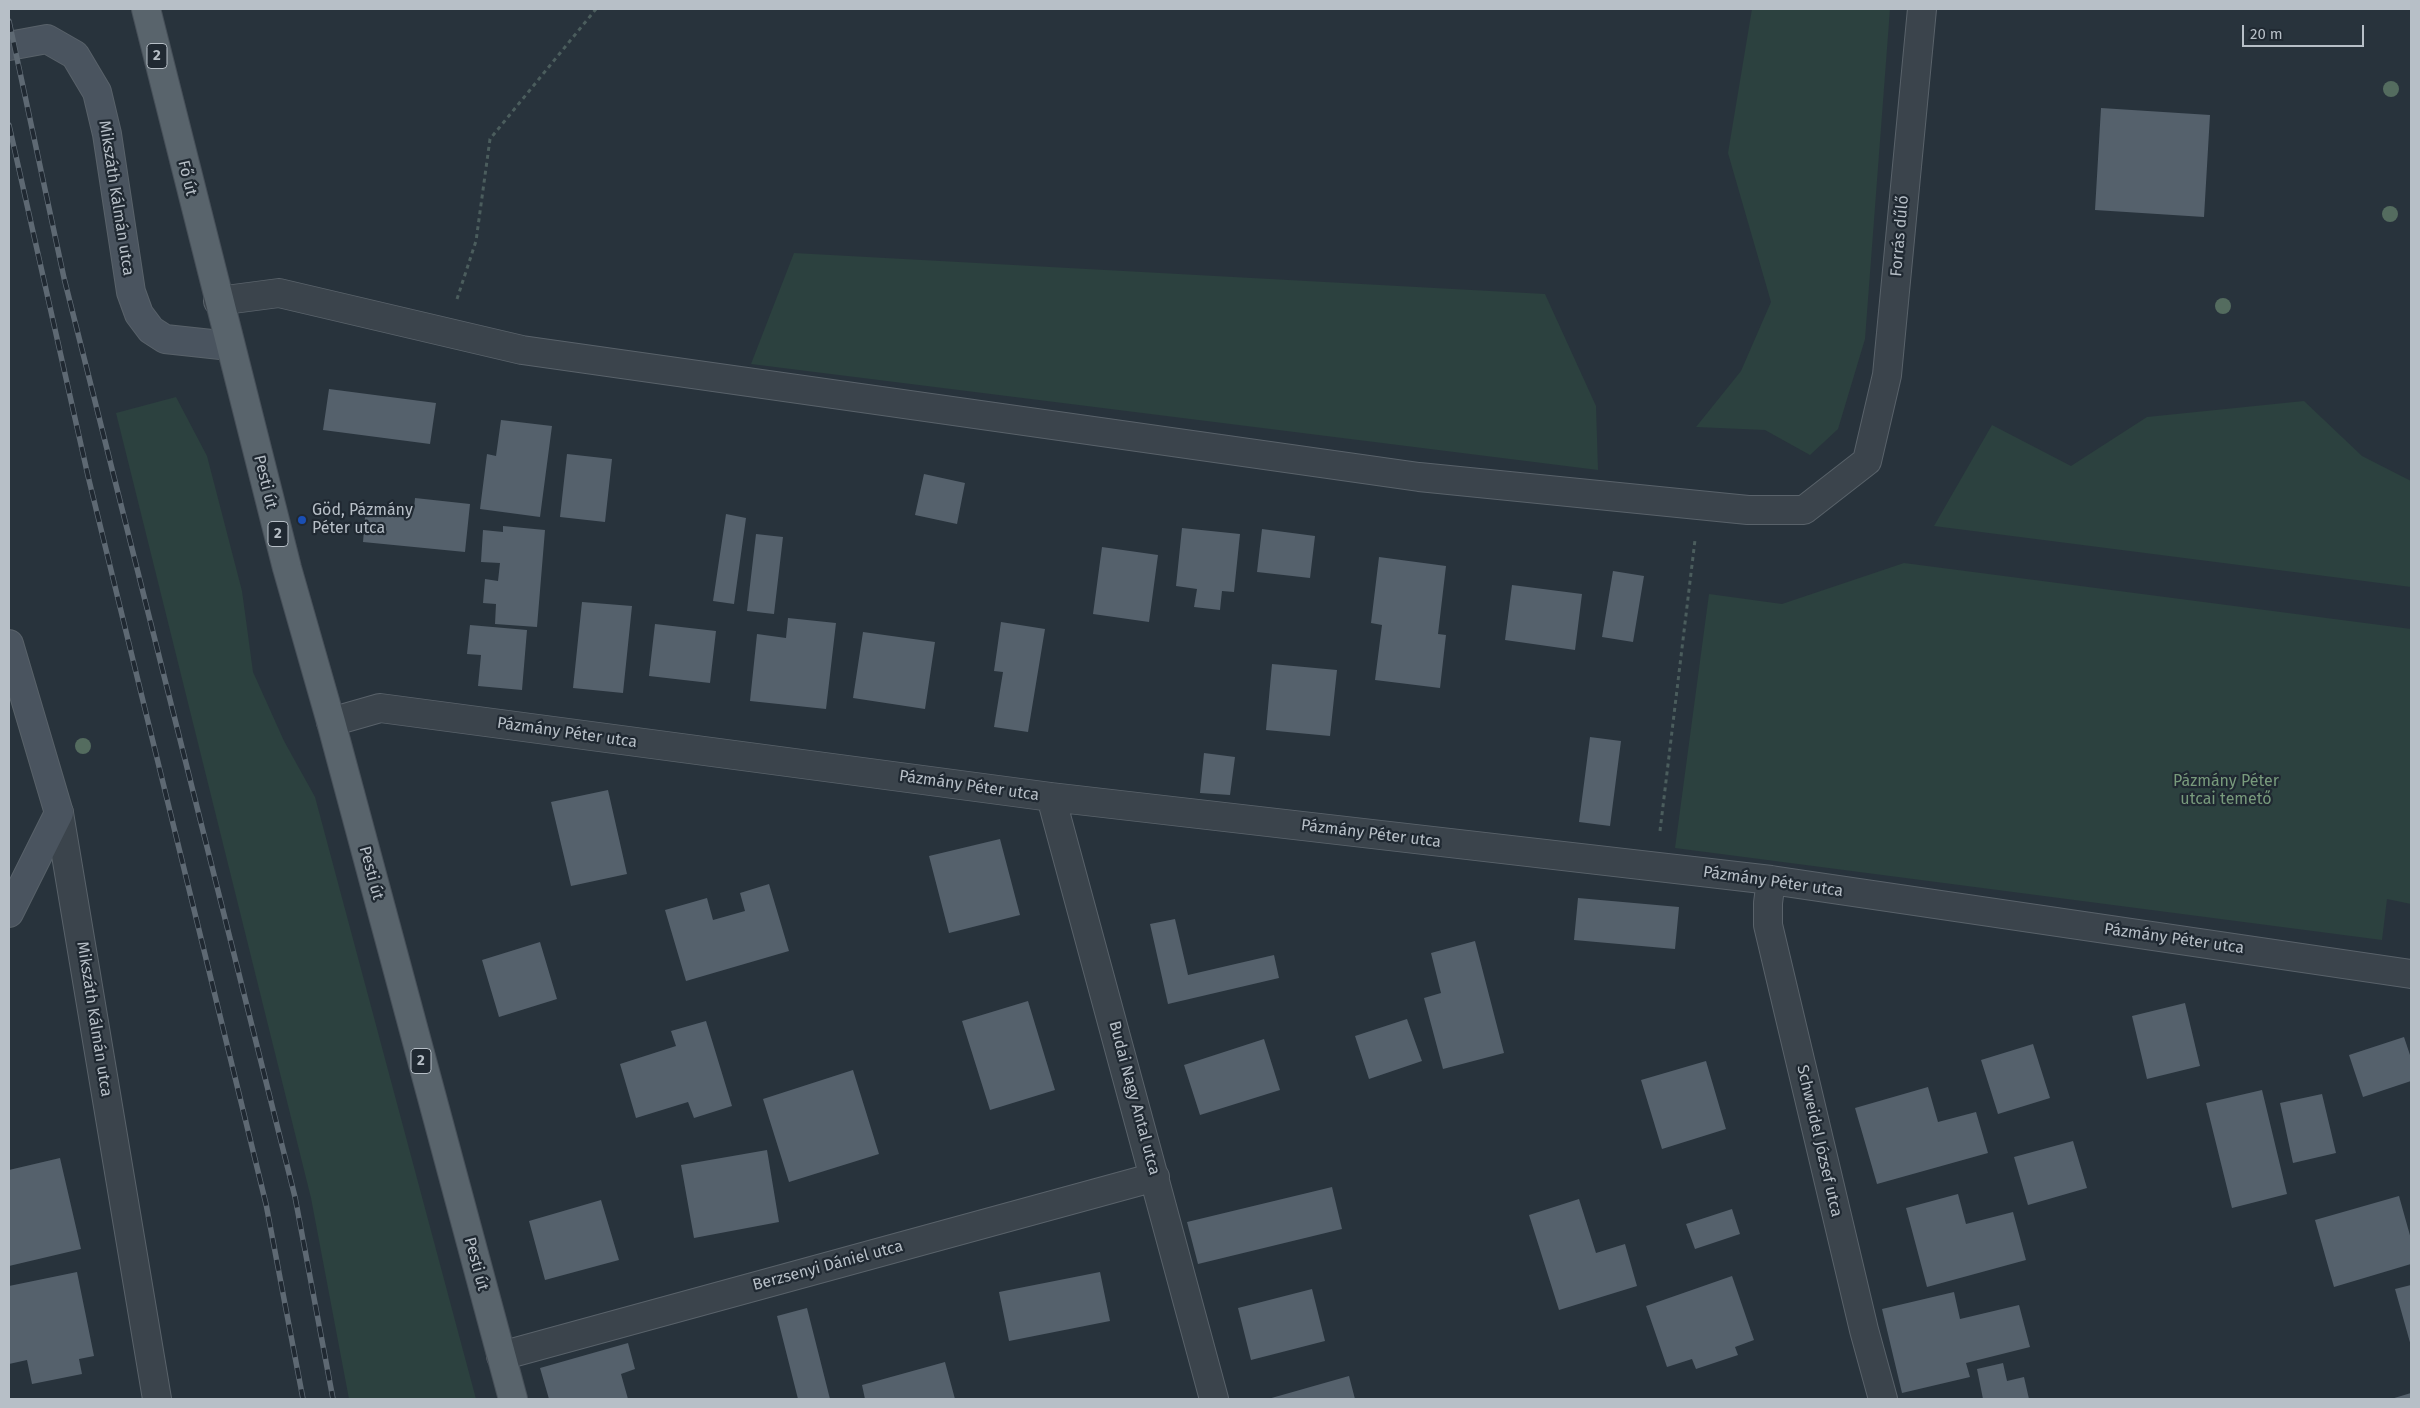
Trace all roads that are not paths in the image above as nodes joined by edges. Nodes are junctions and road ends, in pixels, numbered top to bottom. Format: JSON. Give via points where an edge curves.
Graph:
{"nodes":[{"id":1,"x":146,"y":9,"type":"edge"},
{"id":2,"x":1922,"y":9,"type":"edge"},
{"id":3,"x":9,"y":46,"type":"edge"},
{"id":4,"x":218,"y":301,"type":"junction"},
{"id":5,"x":230,"y":346,"type":"junction"},
{"id":6,"x":9,"y":644,"type":"edge"},
{"id":7,"x":330,"y":722,"type":"junction"},
{"id":8,"x":1051,"y":797,"type":"junction"},
{"id":9,"x":59,"y":813,"type":"junction"},
{"id":10,"x":1772,"y":880,"type":"junction"},
{"id":11,"x":9,"y":913,"type":"edge"},
{"id":12,"x":2411,"y":974,"type":"edge"},
{"id":13,"x":1155,"y":1177,"type":"junction"},
{"id":14,"x":501,"y":1356,"type":"junction"},
{"id":15,"x":157,"y":1399,"type":"edge"},
{"id":16,"x":513,"y":1399,"type":"edge"},
{"id":17,"x":1214,"y":1399,"type":"edge"},
{"id":18,"x":1883,"y":1399,"type":"edge"}],
"edges":[{"from":1,"to":4,"type":"main road","name":"Fő út","number":"2"},
{"from":2,"to":4,"type":"street","name":"Forrás dűlő","via":[[1887,375],[1866,461],[1804,510],[1748,510],[1419,477],[522,350],[279,293]]},
{"from":3,"to":5,"type":"street","name":"Mikszáth Kálmán utca","via":[[47,39],[75,55],[97,92],[107,134],[131,292],[139,314],[151,330],[165,339]]},
{"from":4,"to":5,"type":"main road","name":"Fő út","number":"2"},
{"from":5,"to":7,"type":"main road","name":"Pesti út","number":"2"},
{"from":6,"to":9,"type":"street","name":"Mikszáth Kálmán utca"},
{"from":7,"to":8,"type":"street","name":"Pázmány Péter utca","via":[[380,708]]},
{"from":7,"to":14,"type":"main road","name":"Pesti út","number":"2"},
{"from":8,"to":10,"type":"street","name":"Pázmány Péter utca"},
{"from":8,"to":13,"type":"street","name":"Budai Nagy Antal utca"},
{"from":9,"to":11,"type":"street"},
{"from":9,"to":15,"type":"street","name":"Mikszáth Kálmán utca"},
{"from":10,"to":12,"type":"street","name":"Pázmány Péter utca"},
{"from":10,"to":18,"type":"street","name":"Schweidel József utca","via":[[1768,925]]},
{"from":13,"to":14,"type":"street","name":"Berzsenyi Dániel utca"},
{"from":13,"to":17,"type":"street","name":"Budai Nagy Antal utca"},
{"from":14,"to":16,"type":"main road","name":"Pesti út","number":"2"}]}
